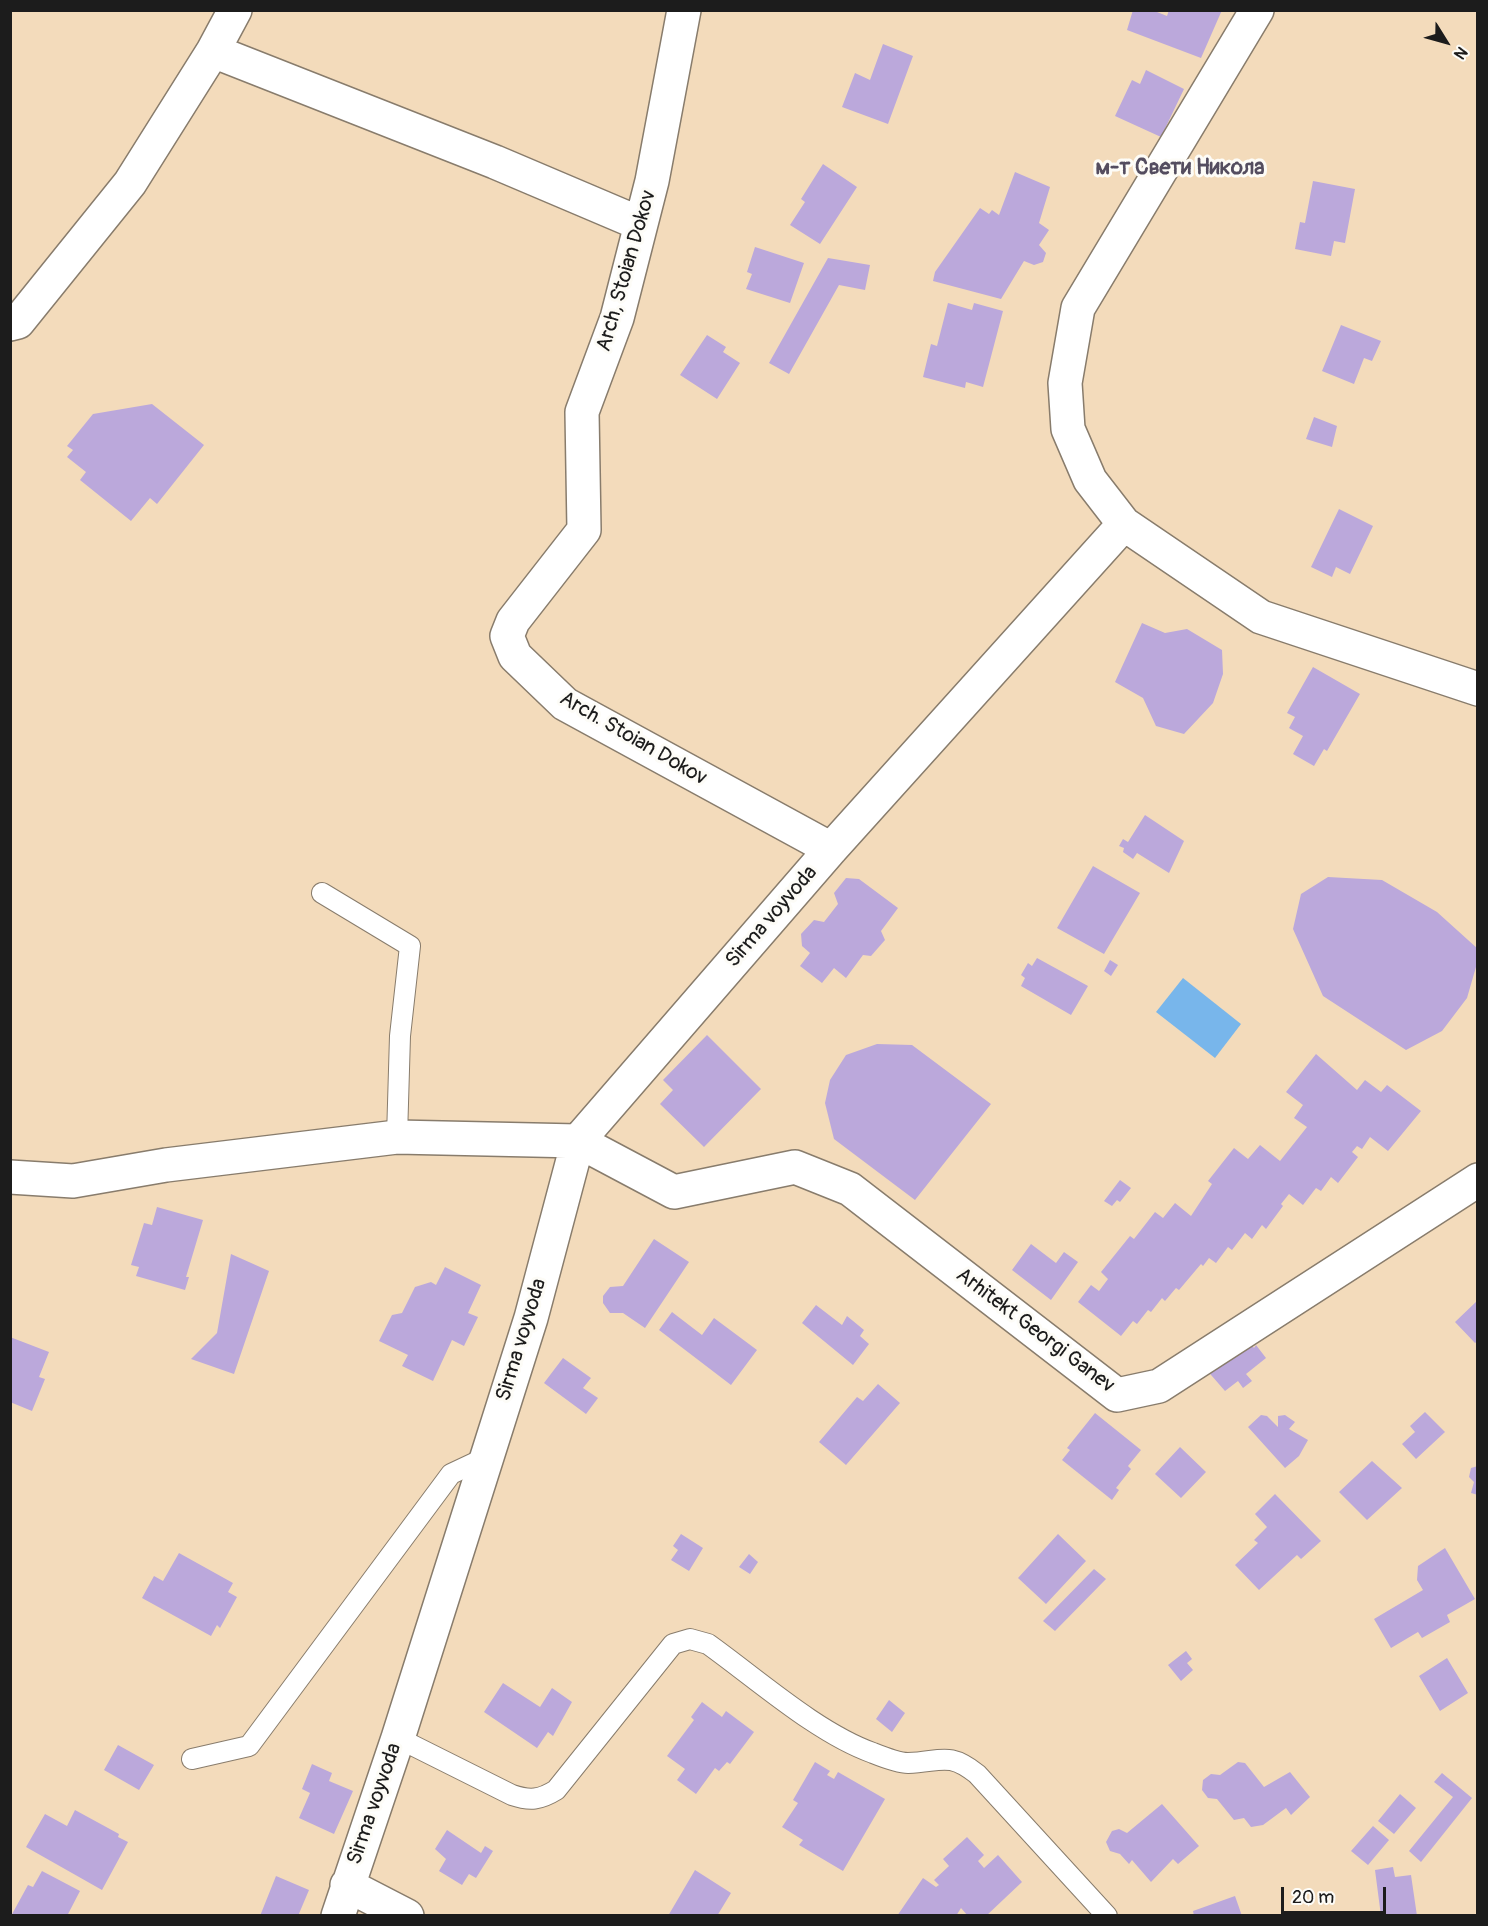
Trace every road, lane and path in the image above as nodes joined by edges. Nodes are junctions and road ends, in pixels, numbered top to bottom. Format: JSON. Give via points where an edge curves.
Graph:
{"nodes":[{"id":1,"x":235,"y":10,"type":"edge"},
{"id":2,"x":684,"y":10,"type":"edge"},
{"id":3,"x":1257,"y":10,"type":"edge"},
{"id":4,"x":213,"y":51,"type":"junction"},
{"id":5,"x":641,"y":224,"type":"junction"},
{"id":6,"x":10,"y":324,"type":"edge"},
{"id":7,"x":1124,"y":524,"type":"junction"},
{"id":8,"x":584,"y":530,"type":"joint"},
{"id":9,"x":1478,"y":689,"type":"edge"},
{"id":10,"x":831,"y":849,"type":"junction"},
{"id":11,"x":322,"y":893,"type":"dead end"},
{"id":12,"x":397,"y":1137,"type":"junction"},
{"id":13,"x":578,"y":1140,"type":"junction"},
{"id":14,"x":10,"y":1177,"type":"edge"},
{"id":15,"x":1478,"y":1180,"type":"edge"},
{"id":16,"x":485,"y":1458,"type":"junction"},
{"id":17,"x":398,"y":1738,"type":"junction"},
{"id":18,"x":192,"y":1759,"type":"dead end"},
{"id":19,"x":342,"y":1900,"type":"edge"},
{"id":20,"x":407,"y":1916,"type":"edge"},
{"id":21,"x":1107,"y":1916,"type":"edge"}],
"edges":[{"from":1,"to":4,"type":"street"},
{"from":2,"to":5,"type":"street","name":"Arch, Stoian Dokov"},
{"from":3,"to":7,"type":"street","via":[[1078,308],[1065,383],[1068,429],[1090,480]]},
{"from":4,"to":5,"type":"street"},
{"from":4,"to":6,"type":"street","via":[[130,183],[18,322]]},
{"from":5,"to":8,"type":"street","name":"Arch, Stoian Dokov","via":[[617,318],[582,412]]},
{"from":7,"to":9,"type":"street","via":[[1261,617]]},
{"from":7,"to":10,"type":"street","name":"Sirma voyvoda"},
{"from":8,"to":10,"type":"street","name":"Arch. Stoian Dokov","via":[[513,621],[507,636],[514,656],[565,704]]},
{"from":10,"to":13,"type":"street","name":"Sirma voyvoda"},
{"from":11,"to":12,"type":"lane","via":[[410,946],[400,1036]]},
{"from":12,"to":13,"type":"street"},
{"from":12,"to":14,"type":"street","via":[[73,1180]]},
{"from":13,"to":15,"type":"street","name":"Arhitekt Georgi Ganev","via":[[674,1192],[795,1167],[850,1189],[1117,1395],[1159,1386]]},
{"from":13,"to":16,"type":"street","name":"Sirma voyvoda","via":[[531,1318]]},
{"from":16,"to":17,"type":"street","name":"Sirma voyvoda"},
{"from":16,"to":18,"type":"lane","via":[[450,1474],[249,1746]]},
{"from":17,"to":19,"type":"street","name":"Sirma voyvoda"},
{"from":17,"to":21,"type":"lane","via":[[512,1795],[526,1800],[542,1799],[556,1790],[673,1644],[690,1639],[708,1644],[831,1732],[872,1753],[906,1763],[961,1761]]},
{"from":19,"to":20,"type":"street"}]}
